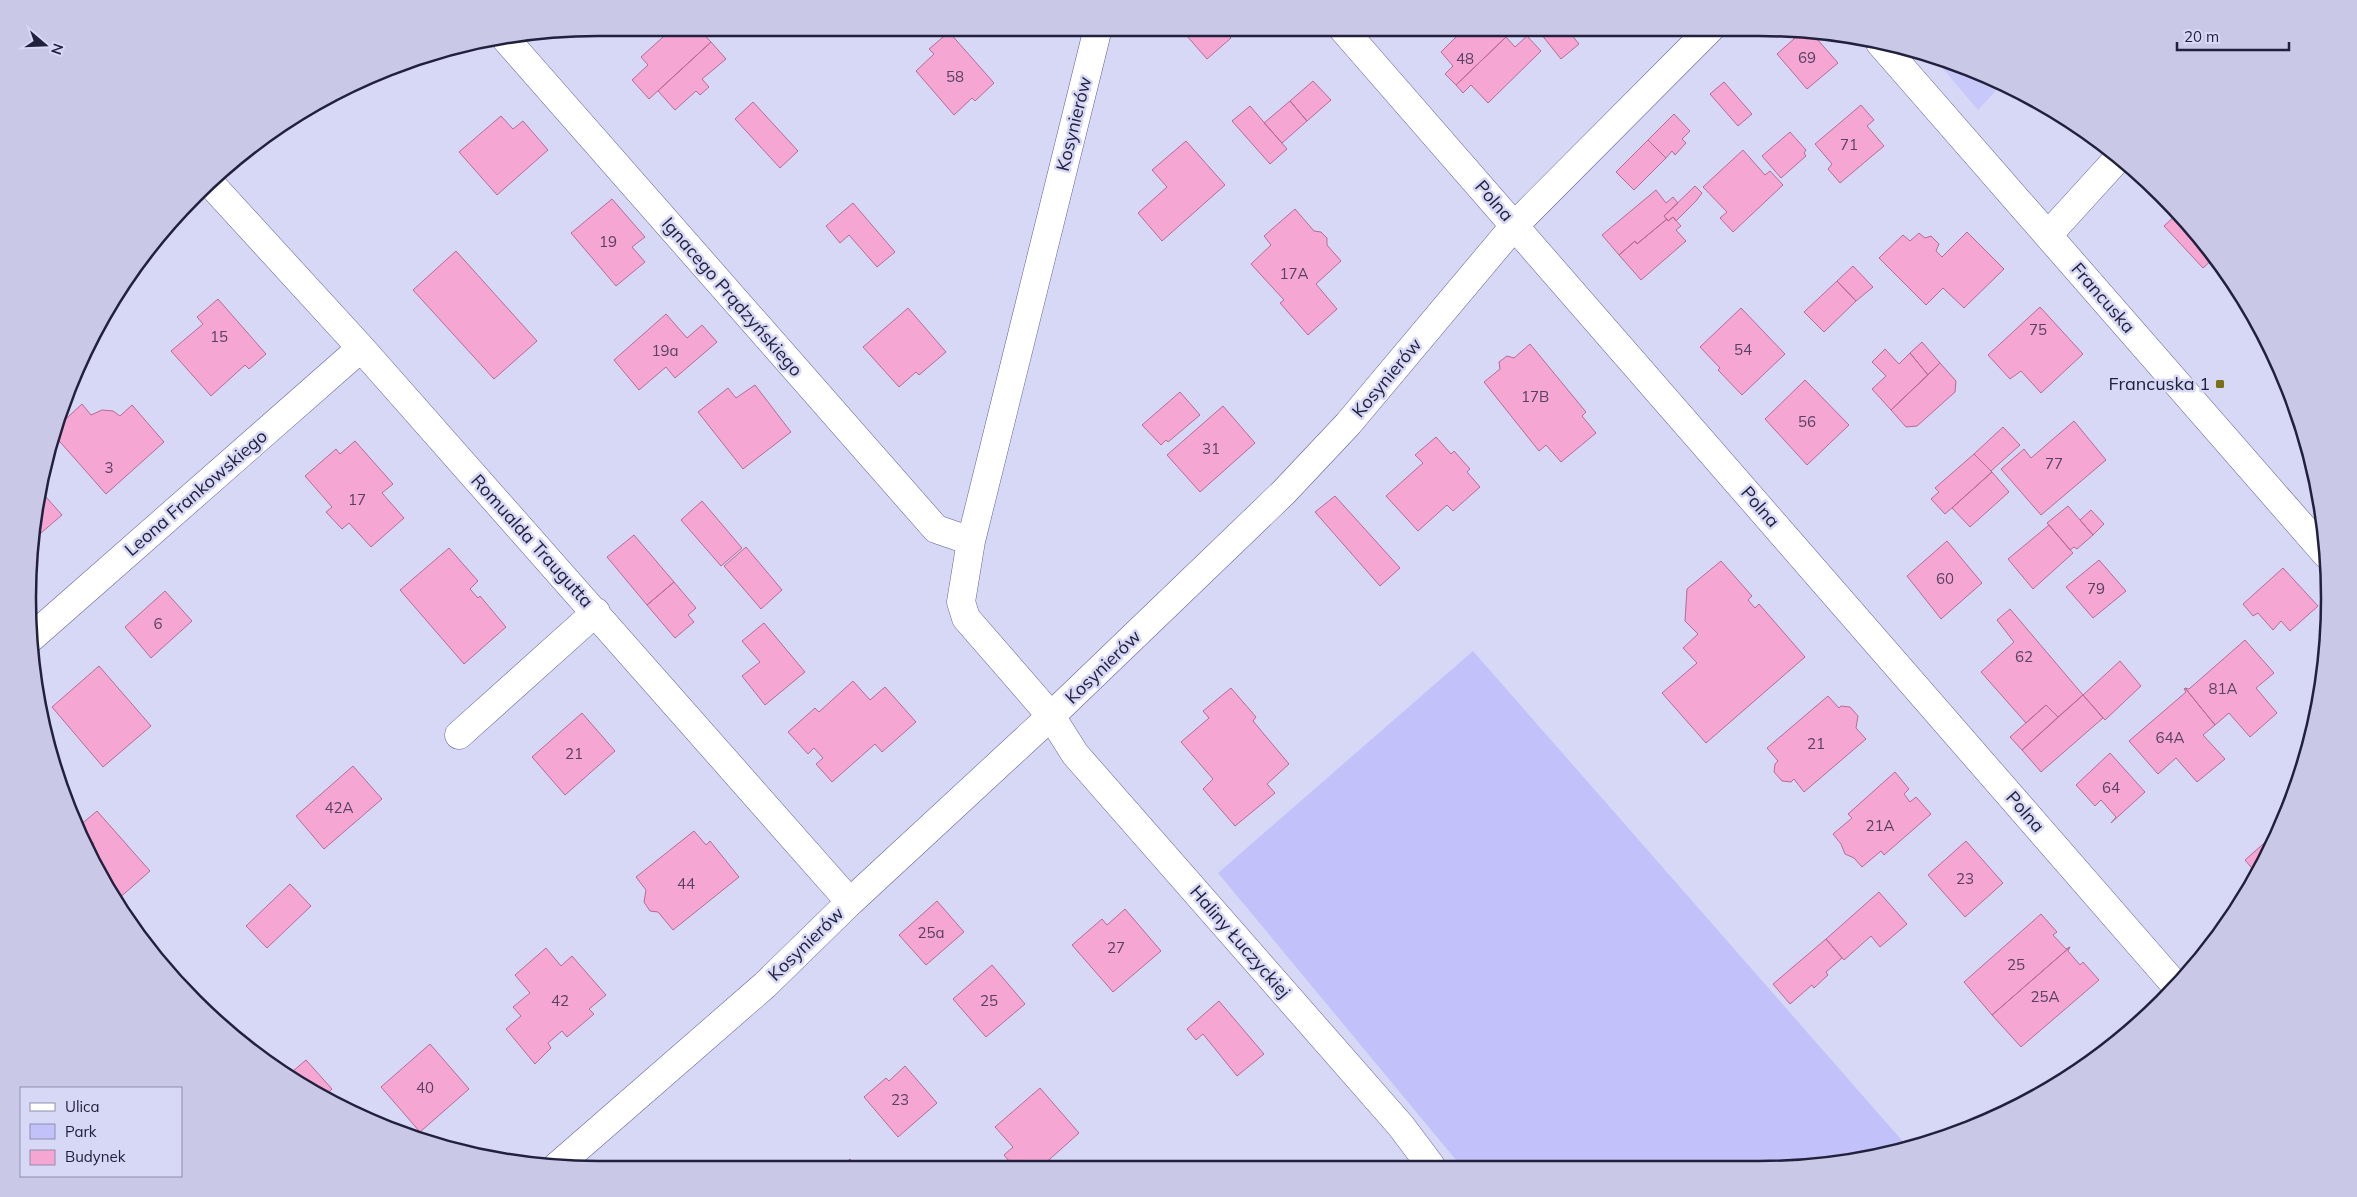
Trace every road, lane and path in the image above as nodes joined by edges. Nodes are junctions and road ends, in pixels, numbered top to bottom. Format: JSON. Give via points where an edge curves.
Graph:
{"nodes":[{"id":1,"x":1096,"y":36,"type":"edge"},
{"id":2,"x":1349,"y":36,"type":"edge"},
{"id":3,"x":1703,"y":36,"type":"edge"},
{"id":4,"x":510,"y":44,"type":"edge"},
{"id":5,"x":1888,"y":52,"type":"edge"},
{"id":6,"x":2114,"y":163,"type":"edge"},
{"id":7,"x":214,"y":189,"type":"edge"},
{"id":8,"x":1515,"y":225,"type":"junction"},
{"id":9,"x":2048,"y":235,"type":"junction"},
{"id":10,"x":361,"y":348,"type":"junction"},
{"id":11,"x":971,"y":541,"type":"junction"},
{"id":12,"x":2318,"y":545,"type":"edge"},
{"id":13,"x":596,"y":612,"type":"junction"},
{"id":14,"x":37,"y":633,"type":"edge"},
{"id":15,"x":1051,"y":716,"type":"junction"},
{"id":16,"x":458,"y":735,"type":"dead end"},
{"id":17,"x":850,"y":902,"type":"junction"},
{"id":18,"x":2171,"y":980,"type":"edge"},
{"id":19,"x":565,"y":1160,"type":"edge"},
{"id":20,"x":1427,"y":1161,"type":"edge"}],
"edges":[{"from":1,"to":11,"type":"street","name":"Kosynierów"},
{"from":2,"to":8,"type":"street","name":"Polna"},
{"from":3,"to":8,"type":"street","name":"Kosynierów"},
{"from":4,"to":11,"type":"street","name":"Ignacego Prądzyńskiego","via":[[936,528]]},
{"from":5,"to":9,"type":"street","name":"Francuska"},
{"from":6,"to":9,"type":"street"},
{"from":7,"to":10,"type":"street","name":"Romualda Traugutta"},
{"from":8,"to":15,"type":"street","name":"Kosynierów","via":[[1348,424],[1291,485]]},
{"from":8,"to":18,"type":"street","name":"Polna"},
{"from":9,"to":12,"type":"street","name":"Francuska"},
{"from":10,"to":13,"type":"street","name":"Romualda Traugutta"},
{"from":10,"to":14,"type":"street","name":"Leona Frankowskiego"},
{"from":11,"to":15,"type":"street","name":"Kosynierów","via":[[961,602],[966,618]]},
{"from":13,"to":16,"type":"street"},
{"from":13,"to":17,"type":"street","name":"Romualda Traugutta"},
{"from":15,"to":17,"type":"street","name":"Kosynierów"},
{"from":15,"to":20,"type":"street","name":"Haliny Łuczyckiej","via":[[1076,754],[1401,1126]]},
{"from":17,"to":19,"type":"street","name":"Kosynierów","via":[[764,985]]}]}
